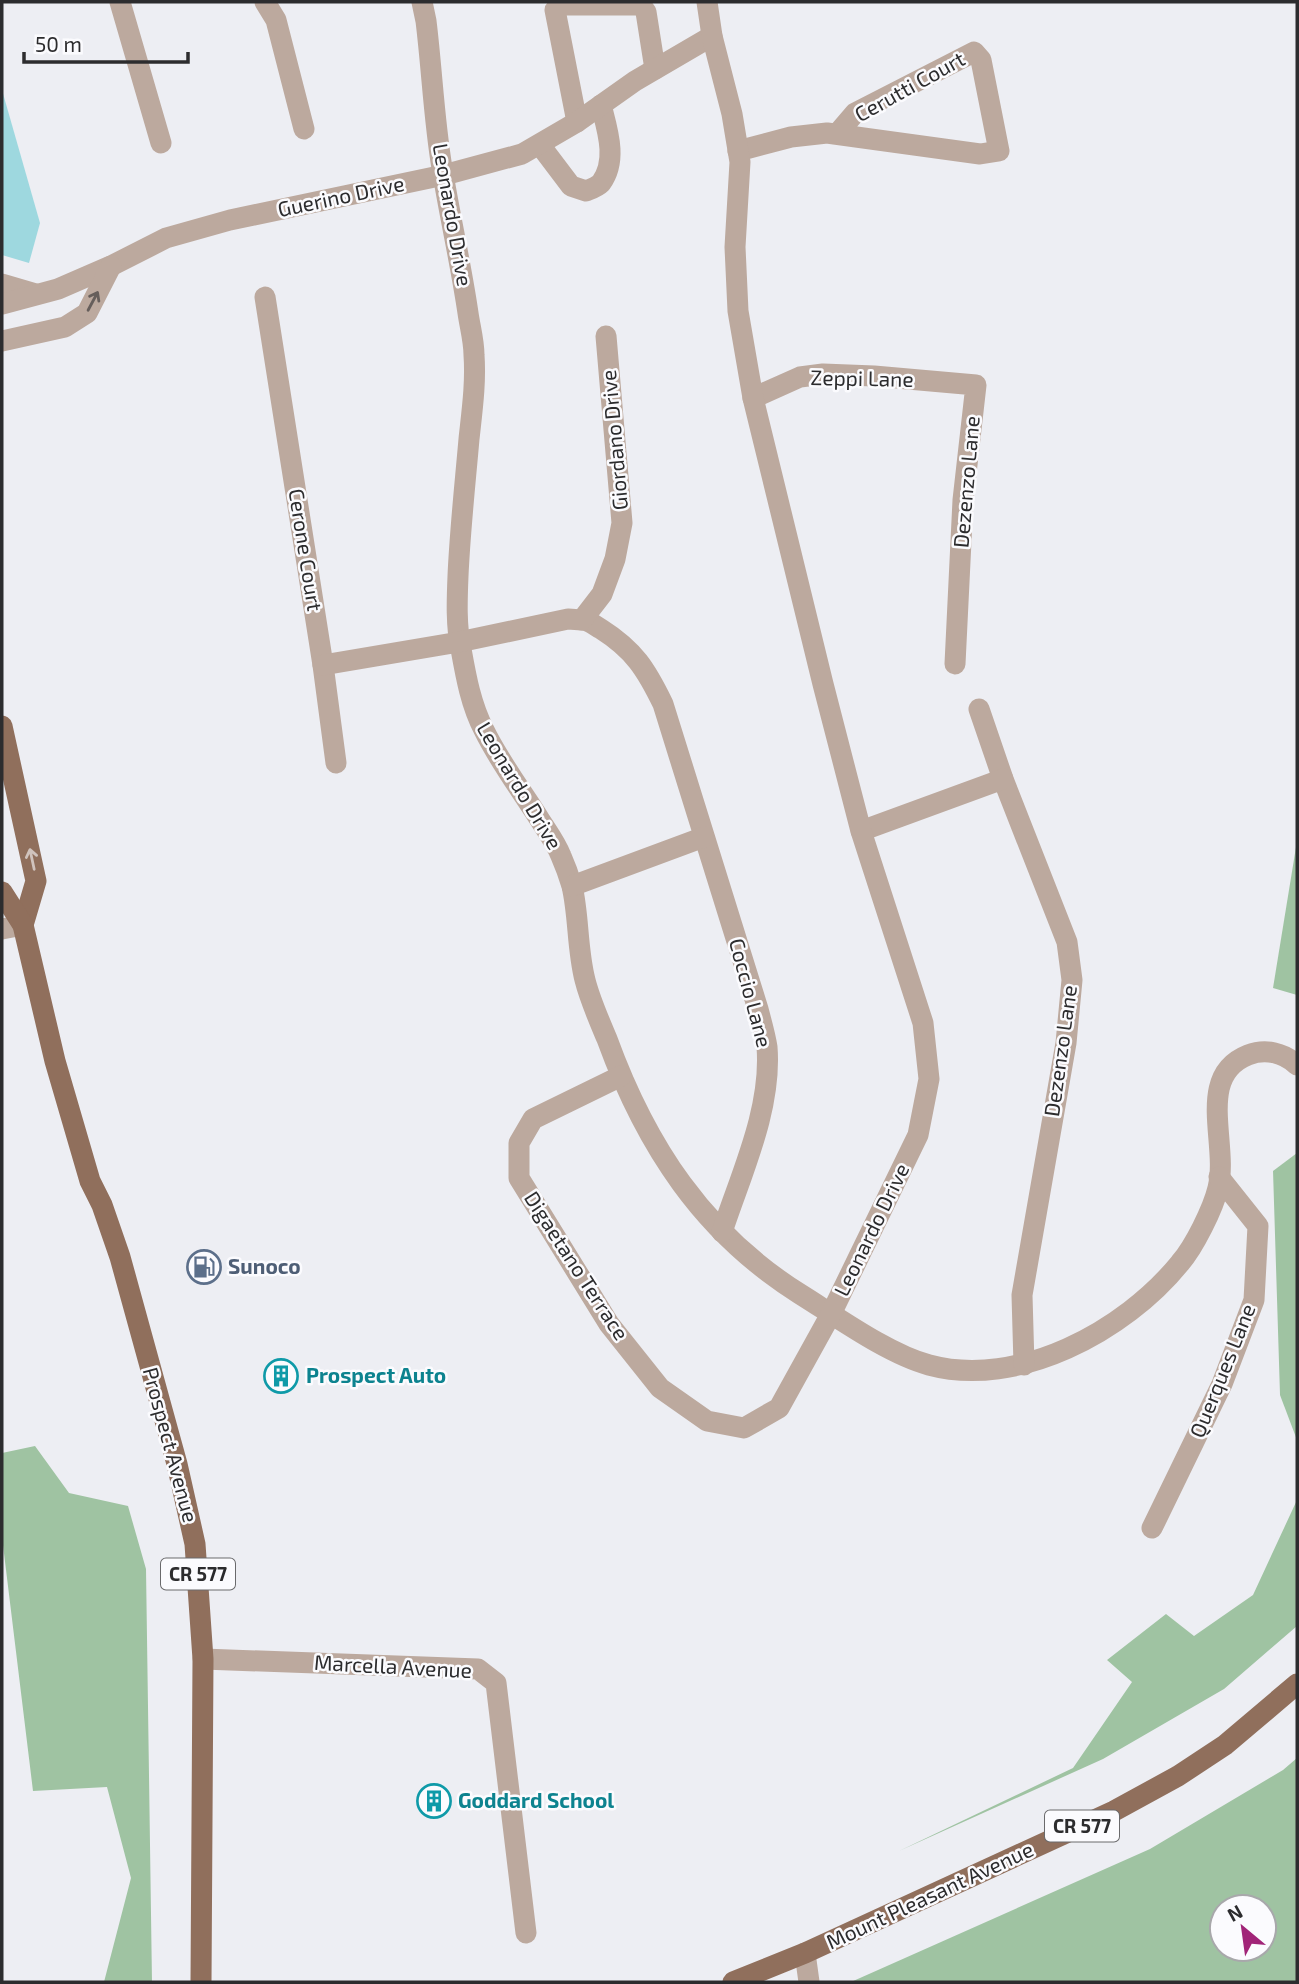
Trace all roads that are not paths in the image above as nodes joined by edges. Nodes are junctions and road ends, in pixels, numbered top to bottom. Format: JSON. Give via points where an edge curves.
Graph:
{"nodes":[{"id":1,"x":120,"y":2,"type":"edge"},
{"id":2,"x":265,"y":2,"type":"edge"},
{"id":3,"x":422,"y":2,"type":"edge"},
{"id":4,"x":707,"y":2,"type":"edge"},
{"id":5,"x":712,"y":36,"type":"junction"},
{"id":6,"x":655,"y":69,"type":"junction"},
{"id":7,"x":601,"y":105,"type":"junction"},
{"id":8,"x":577,"y":122,"type":"junction"},
{"id":9,"x":304,"y":129,"type":"dead end"},
{"id":10,"x":837,"y":134,"type":"junction"},
{"id":11,"x":160,"y":142,"type":"dead end"},
{"id":12,"x":540,"y":145,"type":"junction"},
{"id":13,"x":738,"y":152,"type":"junction"},
{"id":14,"x":444,"y":175,"type":"junction"},
{"id":15,"x":111,"y":266,"type":"junction"},
{"id":16,"x":2,"y":284,"type":"edge"},
{"id":17,"x":38,"y":295,"type":"junction"},
{"id":18,"x":265,"y":297,"type":"dead end"},
{"id":19,"x":2,"y":304,"type":"edge"},
{"id":20,"x":606,"y":336,"type":"dead end"},
{"id":21,"x":2,"y":341,"type":"edge"},
{"id":22,"x":976,"y":385,"type":"joint"},
{"id":23,"x":753,"y":398,"type":"junction"},
{"id":24,"x":582,"y":620,"type":"junction"},
{"id":25,"x":459,"y":642,"type":"junction"},
{"id":26,"x":955,"y":664,"type":"dead end"},
{"id":27,"x":323,"y":665,"type":"junction"},
{"id":28,"x":979,"y":709,"type":"dead end"},
{"id":29,"x":2,"y":726,"type":"edge"},
{"id":30,"x":336,"y":763,"type":"dead end"},
{"id":31,"x":1003,"y":779,"type":"junction"},
{"id":32,"x":861,"y":831,"type":"junction"},
{"id":33,"x":704,"y":837,"type":"junction"},
{"id":34,"x":572,"y":886,"type":"junction"},
{"id":35,"x":2,"y":892,"type":"edge"},
{"id":36,"x":12,"y":927,"type":"edge"},
{"id":37,"x":1297,"y":1065,"type":"edge"},
{"id":38,"x":621,"y":1076,"type":"junction"},
{"id":39,"x":1219,"y":1177,"type":"junction"},
{"id":40,"x":722,"y":1231,"type":"junction"},
{"id":41,"x":831,"y":1314,"type":"junction"},
{"id":42,"x":1024,"y":1365,"type":"junction"},
{"id":43,"x":1152,"y":1528,"type":"dead end"},
{"id":44,"x":203,"y":1659,"type":"junction"},
{"id":45,"x":1297,"y":1685,"type":"edge"},
{"id":46,"x":526,"y":1933,"type":"dead end"},
{"id":47,"x":805,"y":1953,"type":"junction"},
{"id":48,"x":201,"y":1982,"type":"edge"},
{"id":49,"x":733,"y":1982,"type":"edge"},
{"id":50,"x":809,"y":1982,"type":"edge"}],
"edges":[{"from":1,"to":11,"type":"street"},
{"from":2,"to":9,"type":"street","via":[[276,20]]},
{"from":3,"to":14,"type":"street","name":"Leonardo Drive"},
{"from":4,"to":5,"type":"street","name":"Leonardo Drive"},
{"from":5,"to":6,"type":"street","name":"Guerino Drive"},
{"from":5,"to":13,"type":"street","name":"Leonardo Drive"},
{"from":6,"to":7,"type":"street","name":"Guerino Drive"},
{"from":6,"to":8,"type":"street","via":[[641,5],[560,5],[555,10]]},
{"from":7,"to":8,"type":"street","name":"Guerino Drive"},
{"from":7,"to":12,"type":"street","via":[[609,136],[609,165],[600,185],[586,191],[571,186]]},
{"from":8,"to":12,"type":"street","name":"Guerino Drive"},
{"from":10,"to":10,"type":"street","name":"Cerutti Court","via":[[980,154],[999,150],[981,60],[974,52],[855,113]]},
{"from":10,"to":13,"type":"street","name":"Cerutti Court","via":[[791,137]]},
{"from":12,"to":14,"type":"street","name":"Guerino Drive"},
{"from":13,"to":23,"type":"street","name":"Leonardo Drive","via":[[738,311]]},
{"from":14,"to":15,"type":"street","name":"Guerino Drive","via":[[230,220],[166,238]]},
{"from":14,"to":25,"type":"street","name":"Leonardo Drive","via":[[474,354],[460,538]]},
{"from":15,"to":17,"type":"street","name":"Guerino Drive"},
{"from":21,"to":15,"type":"street","one_way":true,"via":[[65,327],[87,313]]},
{"from":16,"to":17,"type":"street"},
{"from":17,"to":19,"type":"street","name":"Guerino Drive"},
{"from":18,"to":27,"type":"street","name":"Cerone Court"},
{"from":20,"to":24,"type":"street","name":"Giordano Drive","via":[[622,523],[602,594]]},
{"from":22,"to":23,"type":"street","name":"Zeppi Lane","via":[[823,374],[800,377]]},
{"from":22,"to":26,"type":"street","name":"Dezenzo Lane","via":[[963,500]]},
{"from":23,"to":32,"type":"street","name":"Leonardo Drive"},
{"from":24,"to":25,"type":"street"},
{"from":24,"to":33,"type":"street","name":"Coccio Lane","via":[[612,636],[649,675],[663,704]]},
{"from":25,"to":27,"type":"street"},
{"from":25,"to":34,"type":"street","name":"Leonardo Drive","via":[[471,700],[484,732],[559,850]]},
{"from":27,"to":30,"type":"street","name":"Cerone Court"},
{"from":28,"to":31,"type":"street","name":"Dezenzo Lane"},
{"from":36,"to":29,"type":"main road","name":"Prospect Avenue","number":"CR 577","one_way":true,"via":[[36,881]]},
{"from":31,"to":32,"type":"street"},
{"from":31,"to":42,"type":"street","name":"Dezenzo Lane","via":[[1067,942],[1072,980],[1066,1043],[1022,1295]]},
{"from":32,"to":41,"type":"street","name":"Leonardo Drive","via":[[923,1023],[929,1079],[918,1135]]},
{"from":33,"to":34,"type":"street"},
{"from":33,"to":40,"type":"street","name":"Coccio Lane","via":[[767,1046],[760,1120]]},
{"from":34,"to":38,"type":"street","name":"Leonardo Drive","via":[[585,980]]},
{"from":35,"to":36,"type":"main road","name":"Prospect Avenue","number":"CR 577"},
{"from":36,"to":44,"type":"main road","name":"Prospect Avenue","number":"CR 577","via":[[90,1181],[113,1231],[177,1464],[195,1544]]},
{"from":37,"to":39,"type":"street","name":"Leonardo Drive","via":[[1275,1052],[1259,1052],[1232,1064],[1223,1076],[1217,1090]]},
{"from":38,"to":40,"type":"street","name":"Leonardo Drive","via":[[646,1129],[683,1188]]},
{"from":38,"to":41,"type":"street","name":"Digaetano Terrace","via":[[533,1119],[519,1143],[519,1178],[609,1324],[660,1388],[707,1421],[744,1428],[779,1408]]},
{"from":39,"to":42,"type":"street","name":"Leonardo Drive","via":[[1199,1232],[1183,1260],[1157,1287],[1125,1317],[1068,1348]]},
{"from":39,"to":43,"type":"street","name":"Querques Lane","via":[[1258,1226],[1254,1300],[1222,1384]]},
{"from":40,"to":41,"type":"street","name":"Leonardo Drive","via":[[770,1275]]},
{"from":41,"to":42,"type":"street","name":"Leonardo Drive","via":[[926,1364],[989,1371]]},
{"from":44,"to":46,"type":"street","name":"Marcella Avenue","via":[[478,1669],[496,1684]]},
{"from":44,"to":48,"type":"main road","name":"Prospect Avenue","number":"CR 577"},
{"from":45,"to":47,"type":"main road","name":"Mount Pleasant Avenue","number":"CR 577","via":[[1225,1745],[1114,1811]]},
{"from":47,"to":49,"type":"main road","name":"Mount Pleasant Avenue","number":"CR 577"},
{"from":47,"to":50,"type":"street"}]}
